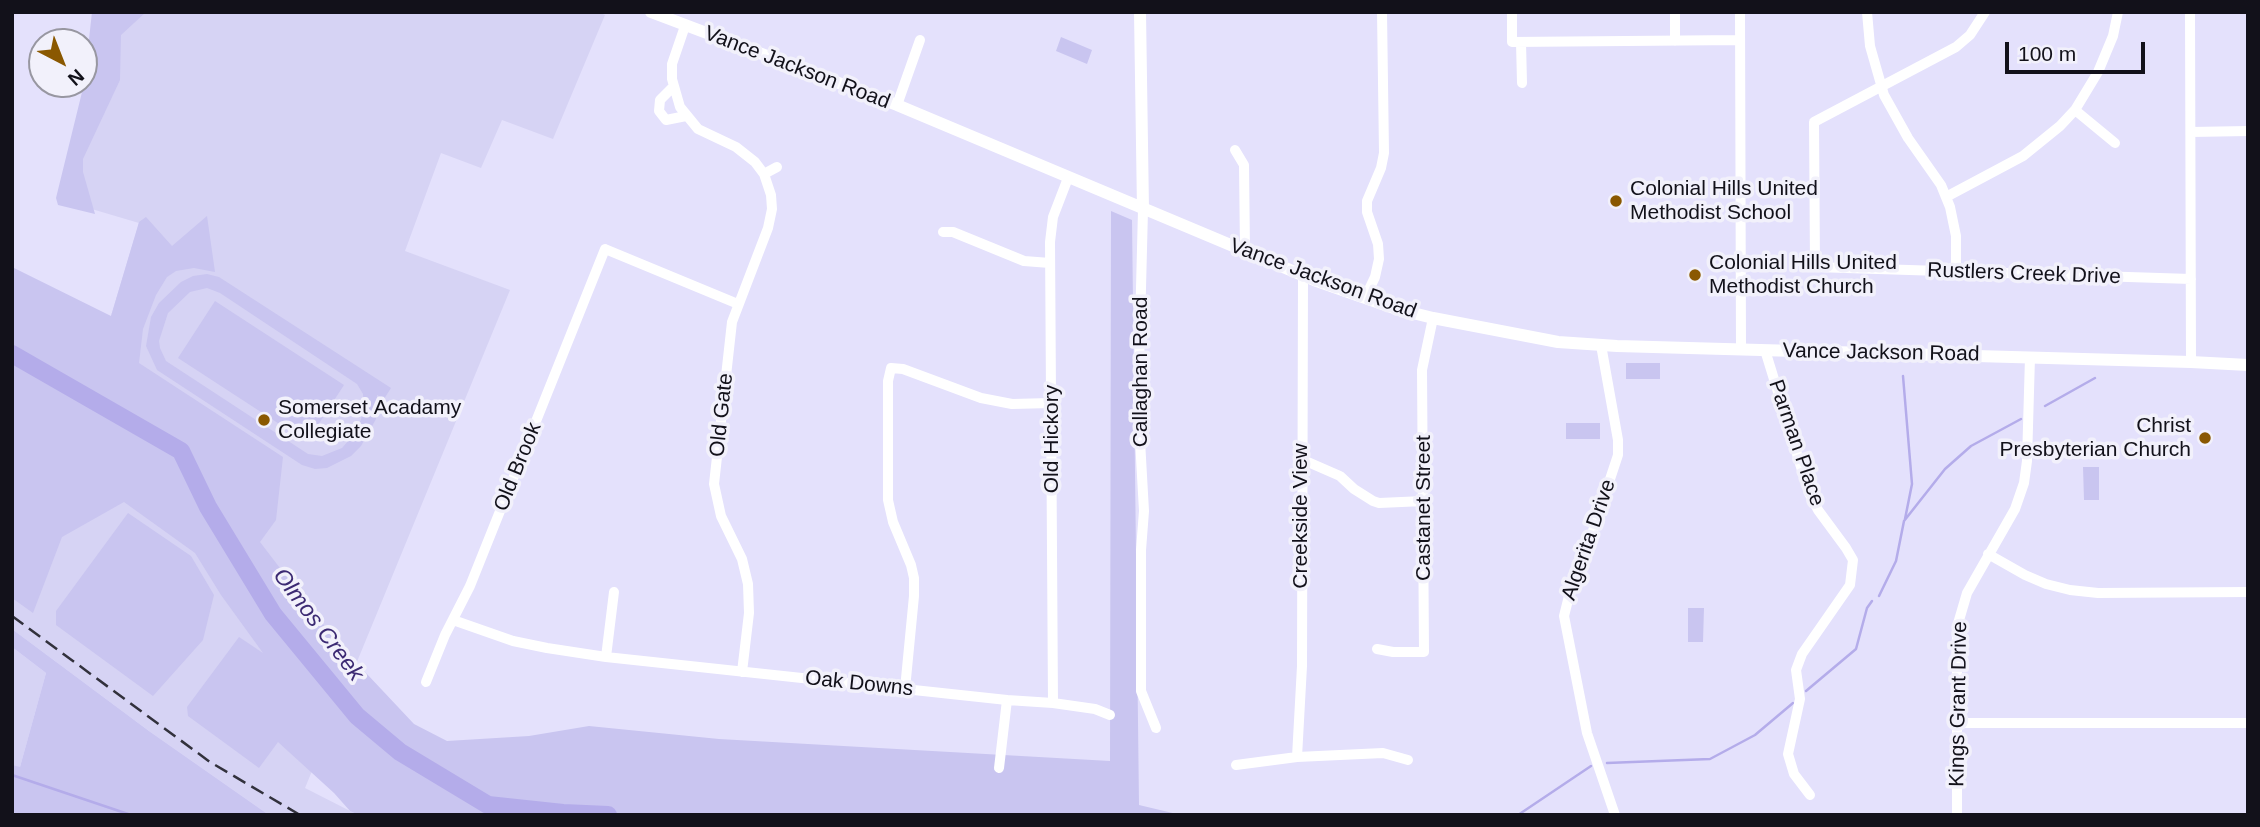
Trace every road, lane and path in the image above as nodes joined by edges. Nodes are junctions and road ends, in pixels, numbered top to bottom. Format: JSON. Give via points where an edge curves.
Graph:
{"nodes":[{"id":1,"x":650,"y":12,"type":"edge"},
{"id":2,"x":1140,"y":12,"type":"edge"},
{"id":3,"x":1382,"y":12,"type":"edge"},
{"id":4,"x":1512,"y":12,"type":"edge"},
{"id":5,"x":1675,"y":12,"type":"edge"},
{"id":6,"x":1740,"y":12,"type":"edge"},
{"id":7,"x":1867,"y":12,"type":"edge"},
{"id":8,"x":1986,"y":12,"type":"edge"},
{"id":9,"x":2118,"y":12,"type":"edge"},
{"id":10,"x":2190,"y":12,"type":"edge"},
{"id":11,"x":680,"y":20,"type":"edge"},
{"id":12,"x":920,"y":40,"type":"dead end"},
{"id":13,"x":1740,"y":40,"type":"junction"},
{"id":14,"x":1675,"y":41,"type":"junction"},
{"id":15,"x":1517,"y":42,"type":"junction"},
{"id":16,"x":1522,"y":83,"type":"dead end"},
{"id":17,"x":673,"y":87,"type":"junction"},
{"id":18,"x":1881,"y":87,"type":"junction"},
{"id":19,"x":897,"y":105,"type":"junction"},
{"id":20,"x":2075,"y":110,"type":"junction"},
{"id":21,"x":686,"y":116,"type":"junction"},
{"id":22,"x":2248,"y":131,"type":"edge"},
{"id":23,"x":2191,"y":132,"type":"junction"},
{"id":24,"x":2115,"y":143,"type":"dead end"},
{"id":25,"x":1235,"y":150,"type":"dead end"},
{"id":26,"x":777,"y":167,"type":"dead end"},
{"id":27,"x":764,"y":174,"type":"junction"},
{"id":28,"x":1068,"y":178,"type":"junction"},
{"id":29,"x":1946,"y":197,"type":"junction"},
{"id":30,"x":1143,"y":210,"type":"junction"},
{"id":31,"x":943,"y":232,"type":"dead end"},
{"id":32,"x":1245,"y":251,"type":"junction"},
{"id":33,"x":1050,"y":263,"type":"junction"},
{"id":34,"x":1956,"y":271,"type":"junction"},
{"id":35,"x":1303,"y":275,"type":"junction"},
{"id":36,"x":2191,"y":279,"type":"junction"},
{"id":37,"x":1365,"y":299,"type":"junction"},
{"id":38,"x":738,"y":304,"type":"junction"},
{"id":39,"x":1433,"y":318,"type":"junction"},
{"id":40,"x":1601,"y":345,"type":"junction"},
{"id":41,"x":1741,"y":349,"type":"junction"},
{"id":42,"x":1765,"y":350,"type":"junction"},
{"id":43,"x":2030,"y":357,"type":"junction"},
{"id":44,"x":2191,"y":362,"type":"junction"},
{"id":45,"x":2248,"y":365,"type":"edge"},
{"id":46,"x":1051,"y":403,"type":"junction"},
{"id":47,"x":1301,"y":459,"type":"junction"},
{"id":48,"x":1424,"y":501,"type":"junction"},
{"id":49,"x":1988,"y":554,"type":"junction"},
{"id":50,"x":614,"y":592,"type":"dead end"},
{"id":51,"x":2248,"y":592,"type":"edge"},
{"id":52,"x":453,"y":620,"type":"junction"},
{"id":53,"x":1377,"y":649,"type":"dead end"},
{"id":54,"x":606,"y":657,"type":"junction"},
{"id":55,"x":742,"y":672,"type":"junction"},
{"id":56,"x":426,"y":682,"type":"dead end"},
{"id":57,"x":905,"y":689,"type":"junction"},
{"id":58,"x":1007,"y":700,"type":"junction"},
{"id":59,"x":1053,"y":703,"type":"junction"},
{"id":60,"x":1110,"y":715,"type":"dead end"},
{"id":61,"x":1956,"y":723,"type":"junction"},
{"id":62,"x":2248,"y":723,"type":"edge"},
{"id":63,"x":1156,"y":728,"type":"dead end"},
{"id":64,"x":1297,"y":757,"type":"junction"},
{"id":65,"x":1408,"y":760,"type":"dead end"},
{"id":66,"x":1236,"y":765,"type":"dead end"},
{"id":67,"x":999,"y":768,"type":"dead end"},
{"id":68,"x":1810,"y":796,"type":"dead end"},
{"id":69,"x":1615,"y":815,"type":"edge"},
{"id":70,"x":1957,"y":815,"type":"edge"}],
"edges":[{"from":1,"to":11,"type":"main road","name":"Vance Jackson Road"},
{"from":2,"to":30,"type":"main road","name":"Callaghan Road"},
{"from":3,"to":37,"type":"street","via":[[1384,153],[1367,201],[1379,259]]},
{"from":4,"to":15,"type":"street"},
{"from":5,"to":14,"type":"street"},
{"from":6,"to":13,"type":"street"},
{"from":7,"to":18,"type":"street"},
{"from":8,"to":18,"type":"street","via":[[1956,47]]},
{"from":9,"to":20,"type":"street","via":[[2106,56]]},
{"from":10,"to":23,"type":"street"},
{"from":11,"to":17,"type":"street"},
{"from":11,"to":19,"type":"main road","name":"Vance Jackson Road"},
{"from":12,"to":19,"type":"street"},
{"from":13,"to":14,"type":"street"},
{"from":13,"to":41,"type":"street"},
{"from":14,"to":15,"type":"street"},
{"from":15,"to":16,"type":"street"},
{"from":17,"to":21,"type":"street"},
{"from":17,"to":21,"type":"street","via":[[660,100],[659,111],[666,120]]},
{"from":18,"to":29,"type":"street"},
{"from":18,"to":34,"type":"street","name":"Rustlers Creek Drive","via":[[1814,122],[1815,267]]},
{"from":19,"to":28,"type":"main road","name":"Vance Jackson Road"},
{"from":20,"to":24,"type":"street"},
{"from":20,"to":29,"type":"street","via":[[2023,156]]},
{"from":21,"to":27,"type":"street","via":[[710,137],[748,155]]},
{"from":22,"to":23,"type":"street"},
{"from":23,"to":36,"type":"street"},
{"from":25,"to":32,"type":"street","via":[[1244,165]]},
{"from":26,"to":27,"type":"street"},
{"from":27,"to":38,"type":"street","name":"Old Gate","via":[[771,195],[770,221]]},
{"from":28,"to":30,"type":"main road","name":"Vance Jackson Road"},
{"from":28,"to":33,"type":"street","name":"Old Hickory","via":[[1053,217]]},
{"from":29,"to":34,"type":"street","via":[[1956,236]]},
{"from":30,"to":32,"type":"main road","name":"Vance Jackson Road"},
{"from":30,"to":63,"type":"street","name":"Callaghan Road","via":[[1138,405],[1144,511],[1141,691]]},
{"from":31,"to":33,"type":"street","via":[[1024,261]]},
{"from":32,"to":35,"type":"main road","name":"Vance Jackson Road"},
{"from":33,"to":46,"type":"street","name":"Old Hickory"},
{"from":34,"to":36,"type":"street","name":"Rustlers Creek Drive"},
{"from":35,"to":37,"type":"main road","name":"Vance Jackson Road"},
{"from":35,"to":47,"type":"street","name":"Creekside View"},
{"from":36,"to":44,"type":"street"},
{"from":37,"to":39,"type":"main road","name":"Vance Jackson Road"},
{"from":38,"to":52,"type":"street","name":"Old Brook","via":[[605,249]]},
{"from":38,"to":55,"type":"street","name":"Old Gate","via":[[732,322],[714,484],[721,516],[742,559],[748,584]]},
{"from":39,"to":40,"type":"main road","name":"Vance Jackson Road","via":[[1558,342]]},
{"from":39,"to":48,"type":"street","name":"Castanet Street","via":[[1422,370]]},
{"from":40,"to":41,"type":"main road","name":"Vance Jackson Road"},
{"from":40,"to":69,"type":"street","name":"Algerita Drive","via":[[1618,455],[1564,616],[1587,733]]},
{"from":41,"to":42,"type":"main road","name":"Vance Jackson Road"},
{"from":42,"to":43,"type":"main road","name":"Vance Jackson Road"},
{"from":42,"to":68,"type":"street","name":"Parman Place","via":[[1809,493],[1853,561],[1850,585],[1797,668],[1800,699],[1788,754],[1794,774]]},
{"from":43,"to":44,"type":"main road","name":"Vance Jackson Road"},
{"from":43,"to":49,"type":"street","name":"Kings Grant Drive","via":[[2024,483],[2015,509]]},
{"from":44,"to":45,"type":"main road","name":"Vance Jackson Road"},
{"from":46,"to":57,"type":"street","via":[[1013,404],[981,398],[891,368],[888,500],[914,578]]},
{"from":46,"to":59,"type":"street","name":"Old Hickory"},
{"from":47,"to":48,"type":"street","via":[[1340,476],[1373,501]]},
{"from":47,"to":64,"type":"street","name":"Creekside View","via":[[1302,666]]},
{"from":48,"to":53,"type":"street","name":"Castanet Street","via":[[1424,652]]},
{"from":49,"to":51,"type":"street","via":[[2025,575],[2070,590]]},
{"from":49,"to":61,"type":"street","name":"Kings Grant Drive","via":[[1959,616]]},
{"from":50,"to":54,"type":"street"},
{"from":52,"to":54,"type":"street","name":"Oak Downs","via":[[524,643]]},
{"from":52,"to":56,"type":"street","name":"Old Brook"},
{"from":54,"to":55,"type":"street","name":"Oak Downs"},
{"from":55,"to":57,"type":"street","name":"Oak Downs"},
{"from":57,"to":58,"type":"street","name":"Oak Downs"},
{"from":58,"to":59,"type":"street","name":"Oak Downs"},
{"from":58,"to":67,"type":"street"},
{"from":59,"to":60,"type":"street","name":"Oak Downs"},
{"from":61,"to":62,"type":"street"},
{"from":61,"to":70,"type":"street","name":"Kings Grant Drive"},
{"from":64,"to":65,"type":"street","via":[[1383,753]]},
{"from":64,"to":66,"type":"street"}]}
